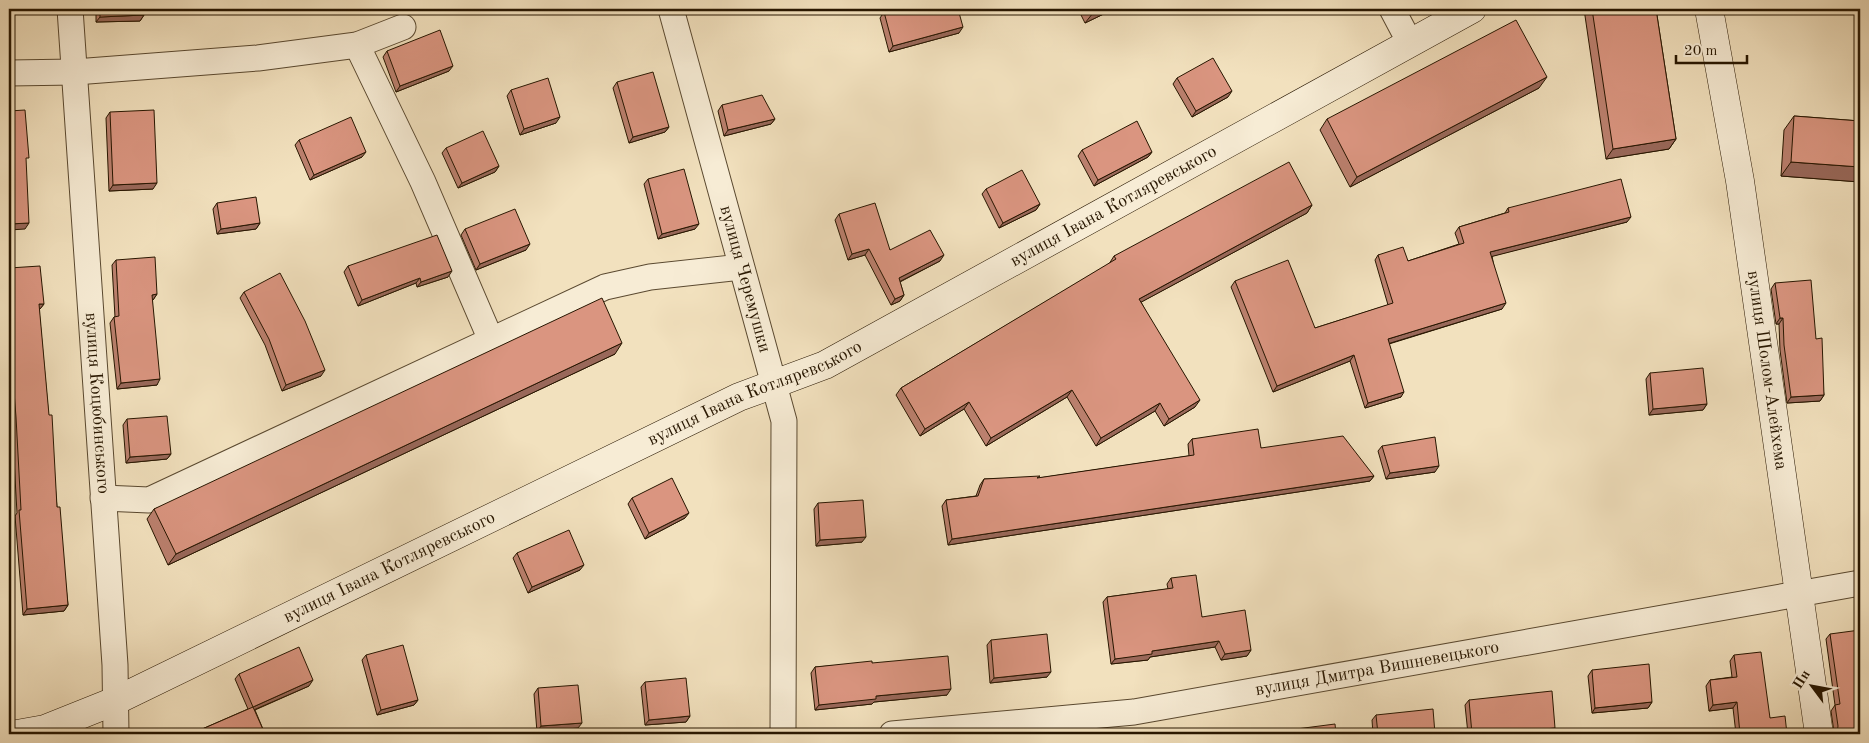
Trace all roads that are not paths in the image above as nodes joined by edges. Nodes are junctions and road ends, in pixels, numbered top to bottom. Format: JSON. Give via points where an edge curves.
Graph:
{"nodes":[{"id":1,"x":70,"y":9,"type":"edge"},
{"id":2,"x":672,"y":9,"type":"edge"},
{"id":3,"x":1392,"y":9,"type":"edge"},
{"id":4,"x":1472,"y":9,"type":"edge"},
{"id":5,"x":1709,"y":9,"type":"edge"},
{"id":6,"x":403,"y":27,"type":"dead end"},
{"id":7,"x":1410,"y":43,"type":"junction"},
{"id":8,"x":357,"y":45,"type":"junction"},
{"id":9,"x":75,"y":72,"type":"junction"},
{"id":10,"x":9,"y":74,"type":"edge"},
{"id":11,"x":741,"y":267,"type":"junction"},
{"id":12,"x":491,"y":340,"type":"junction"},
{"id":13,"x":774,"y":385,"type":"junction"},
{"id":14,"x":103,"y":498,"type":"junction"},
{"id":15,"x":1860,"y":583,"type":"edge"},
{"id":16,"x":1798,"y":594,"type":"junction"},
{"id":17,"x":115,"y":701,"type":"junction"},
{"id":18,"x":17,"y":734,"type":"edge"},
{"id":19,"x":116,"y":734,"type":"edge"},
{"id":20,"x":783,"y":734,"type":"edge"},
{"id":21,"x":892,"y":734,"type":"edge"},
{"id":22,"x":1819,"y":734,"type":"edge"}],
"edges":[{"from":1,"to":9,"type":"street","name":"вулиця Коцюбинського"},
{"from":2,"to":11,"type":"street","name":"вулиця Черемушки"},
{"from":3,"to":7,"type":"street"},
{"from":4,"to":7,"type":"street","name":"вулиця Івана Котляревського"},
{"from":5,"to":16,"type":"street","name":"вулиця Шолом-Алейхема","via":[[1740,181]]},
{"from":6,"to":8,"type":"street"},
{"from":7,"to":13,"type":"street","name":"вулиця Івана Котляревського","via":[[825,365]]},
{"from":8,"to":9,"type":"street","via":[[258,58]]},
{"from":8,"to":12,"type":"street","via":[[424,182]]},
{"from":9,"to":10,"type":"street"},
{"from":9,"to":14,"type":"street","name":"вулиця Коцюбинського"},
{"from":11,"to":12,"type":"street","via":[[650,277],[605,287]]},
{"from":11,"to":13,"type":"street","name":"вулиця Черемушки"},
{"from":12,"to":14,"type":"street","via":[[149,500]]},
{"from":13,"to":17,"type":"street","name":"вулиця Івана Котляревського","via":[[738,397]]},
{"from":13,"to":20,"type":"street","name":"вулиця Черемушки","via":[[784,421]]},
{"from":14,"to":17,"type":"street","name":"вулиця Коцюбинського"},
{"from":15,"to":16,"type":"street","name":"вулиця Дмитра Вишневецького"},
{"from":16,"to":21,"type":"street","name":"вулиця Дмитра Вишневецького","via":[[1134,712]]},
{"from":16,"to":22,"type":"street","name":"вулиця Шолом-Алейхема"},
{"from":17,"to":18,"type":"street","name":"вулиця Івана Котляревського","via":[[45,728]]},
{"from":17,"to":19,"type":"street","name":"вулиця Коцюбинського"}]}
